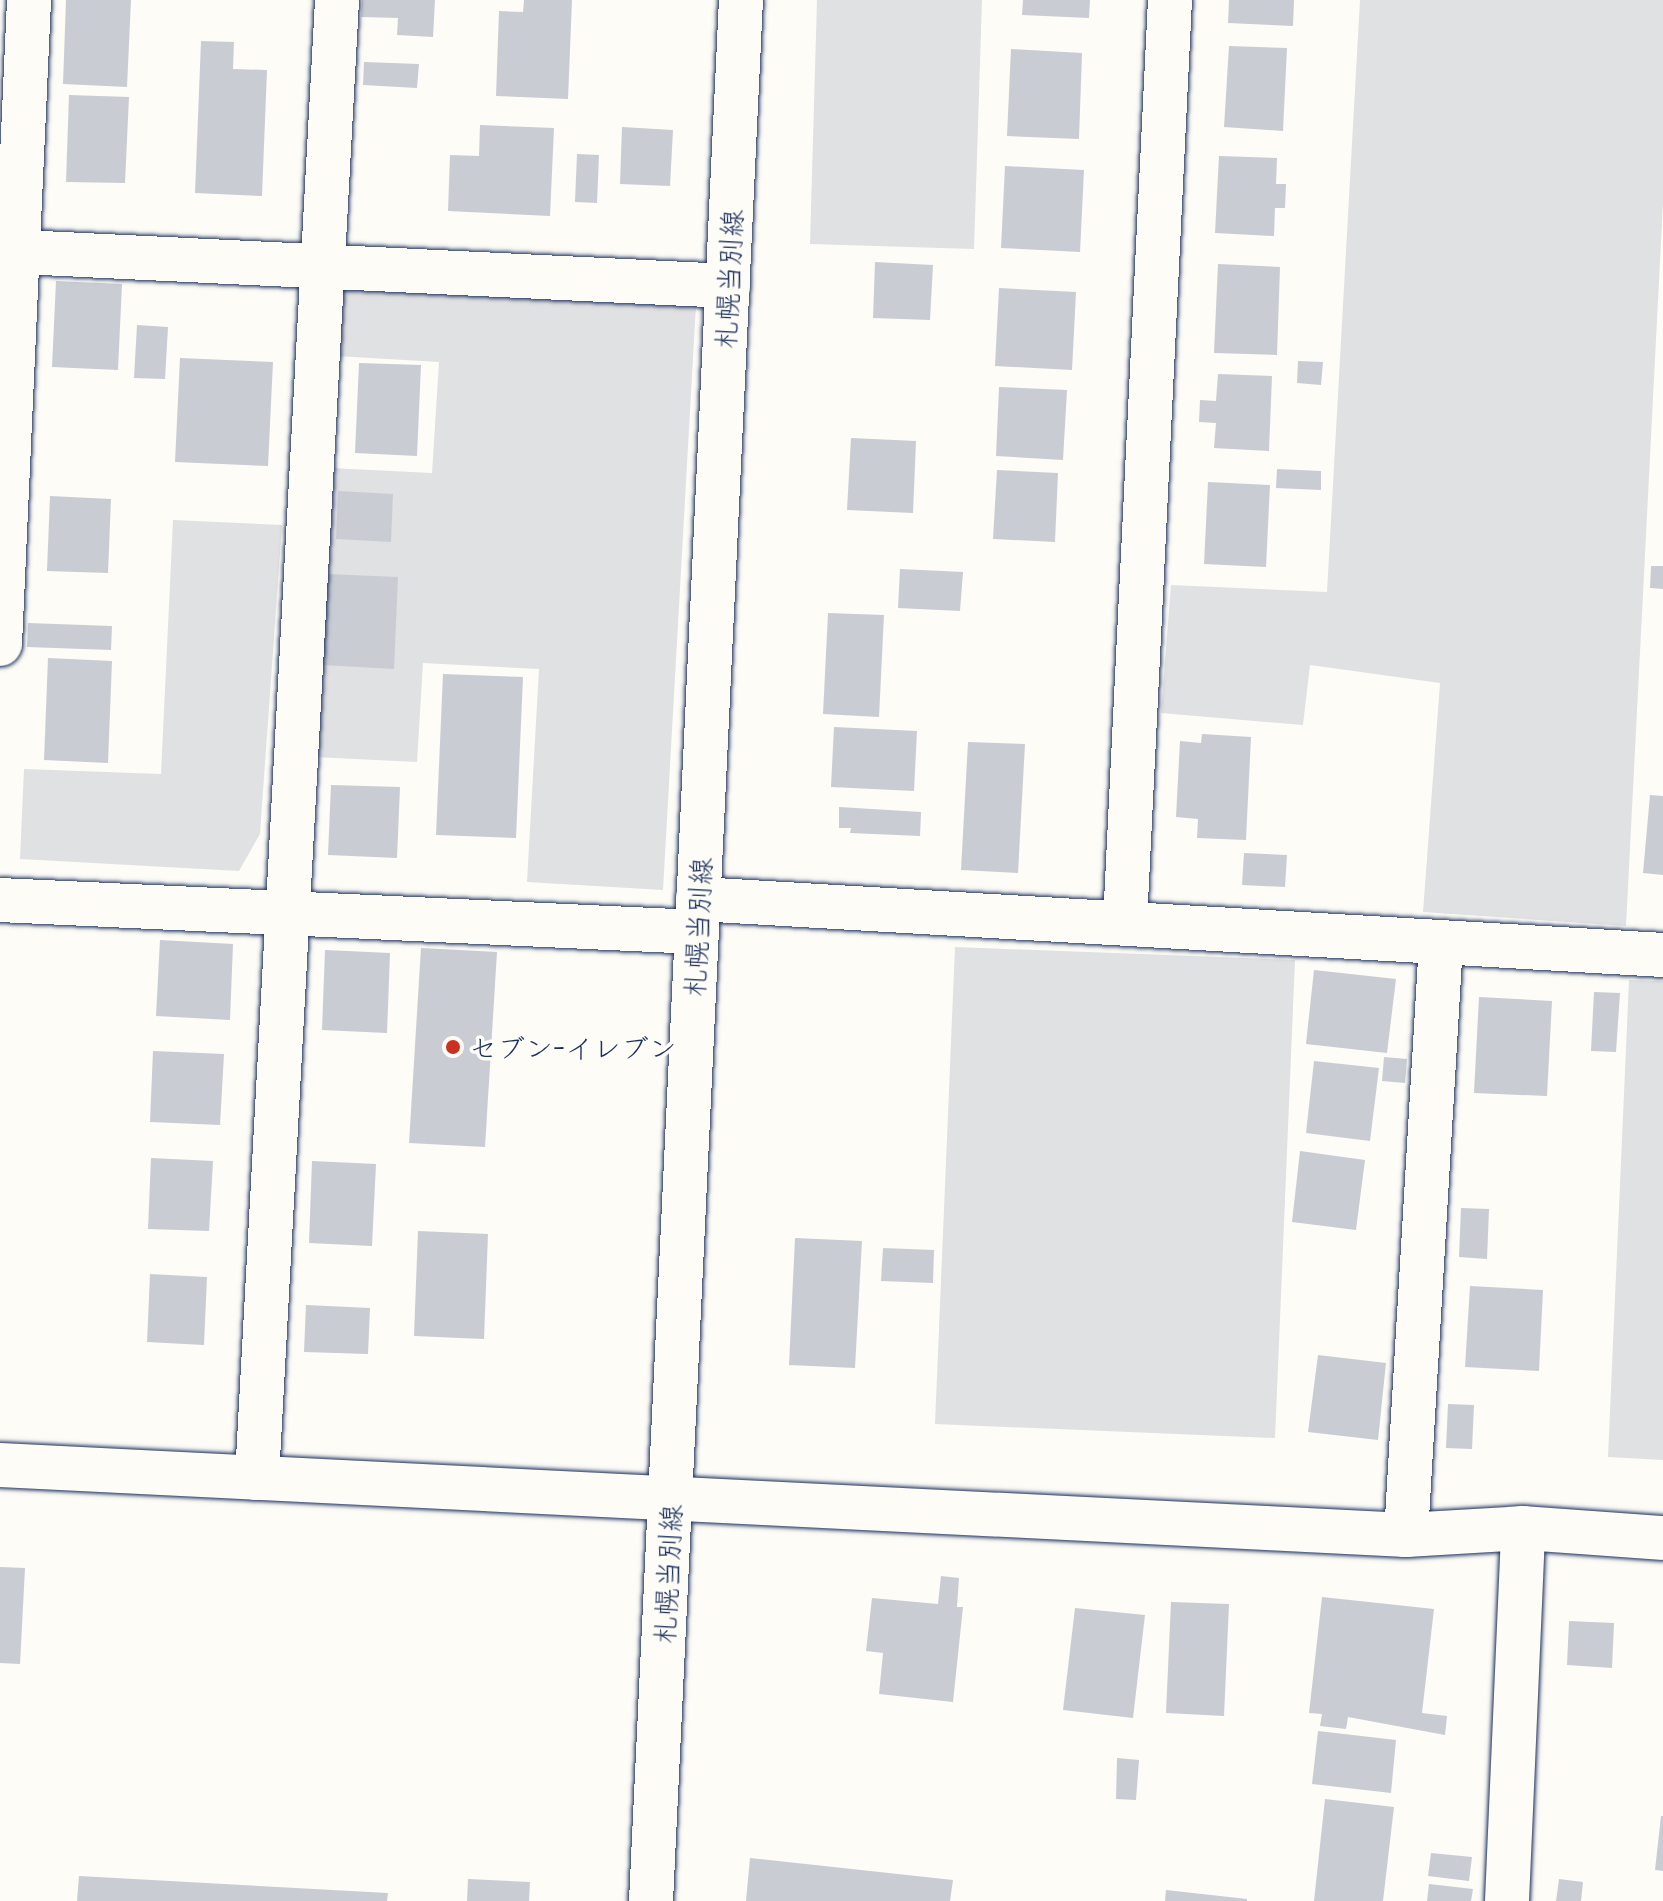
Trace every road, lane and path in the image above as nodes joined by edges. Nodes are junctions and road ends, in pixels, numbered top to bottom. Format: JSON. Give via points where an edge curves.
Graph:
{"nodes":[{"id":1,"x":29,"y":0,"type":"edge"},
{"id":2,"x":337,"y":0,"type":"edge"},
{"id":3,"x":741,"y":0,"type":"edge"},
{"id":4,"x":1170,"y":0,"type":"edge"},
{"id":5,"x":9,"y":251,"type":"edge"},
{"id":6,"x":321,"y":267,"type":"junction"},
{"id":7,"x":728,"y":286,"type":"junction"},
{"id":8,"x":0,"y":644,"type":"edge"},
{"id":9,"x":0,"y":900,"type":"edge"},
{"id":10,"x":290,"y":913,"type":"junction"},
{"id":11,"x":698,"y":916,"type":"junction"},
{"id":12,"x":1125,"y":923,"type":"junction"},
{"id":13,"x":1441,"y":942,"type":"junction"},
{"id":14,"x":1663,"y":955,"type":"edge"},
{"id":15,"x":0,"y":1465,"type":"edge"},
{"id":16,"x":257,"y":1478,"type":"junction"},
{"id":17,"x":670,"y":1499,"type":"junction"},
{"id":18,"x":1523,"y":1528,"type":"junction"},
{"id":19,"x":1406,"y":1535,"type":"junction"},
{"id":20,"x":1663,"y":1538,"type":"edge"},
{"id":21,"x":651,"y":1901,"type":"edge"},
{"id":22,"x":1507,"y":1901,"type":"edge"}],
"edges":[{"from":1,"to":5,"type":"street"},
{"from":2,"to":6,"type":"street"},
{"from":3,"to":7,"type":"street","name":"札幌当別線"},
{"from":4,"to":12,"type":"street"},
{"from":5,"to":6,"type":"street"},
{"from":5,"to":8,"type":"street"},
{"from":6,"to":7,"type":"street"},
{"from":6,"to":10,"type":"street"},
{"from":7,"to":11,"type":"street","name":"札幌当別線"},
{"from":9,"to":10,"type":"street"},
{"from":10,"to":11,"type":"street"},
{"from":10,"to":16,"type":"street"},
{"from":11,"to":12,"type":"street"},
{"from":11,"to":17,"type":"street","name":"札幌当別線"},
{"from":12,"to":13,"type":"street"},
{"from":13,"to":14,"type":"street"},
{"from":13,"to":19,"type":"street"},
{"from":15,"to":16,"type":"street"},
{"from":16,"to":17,"type":"street"},
{"from":17,"to":19,"type":"street"},
{"from":17,"to":21,"type":"street","name":"札幌当別線"},
{"from":18,"to":19,"type":"street"},
{"from":18,"to":20,"type":"street"},
{"from":18,"to":22,"type":"street"}]}
